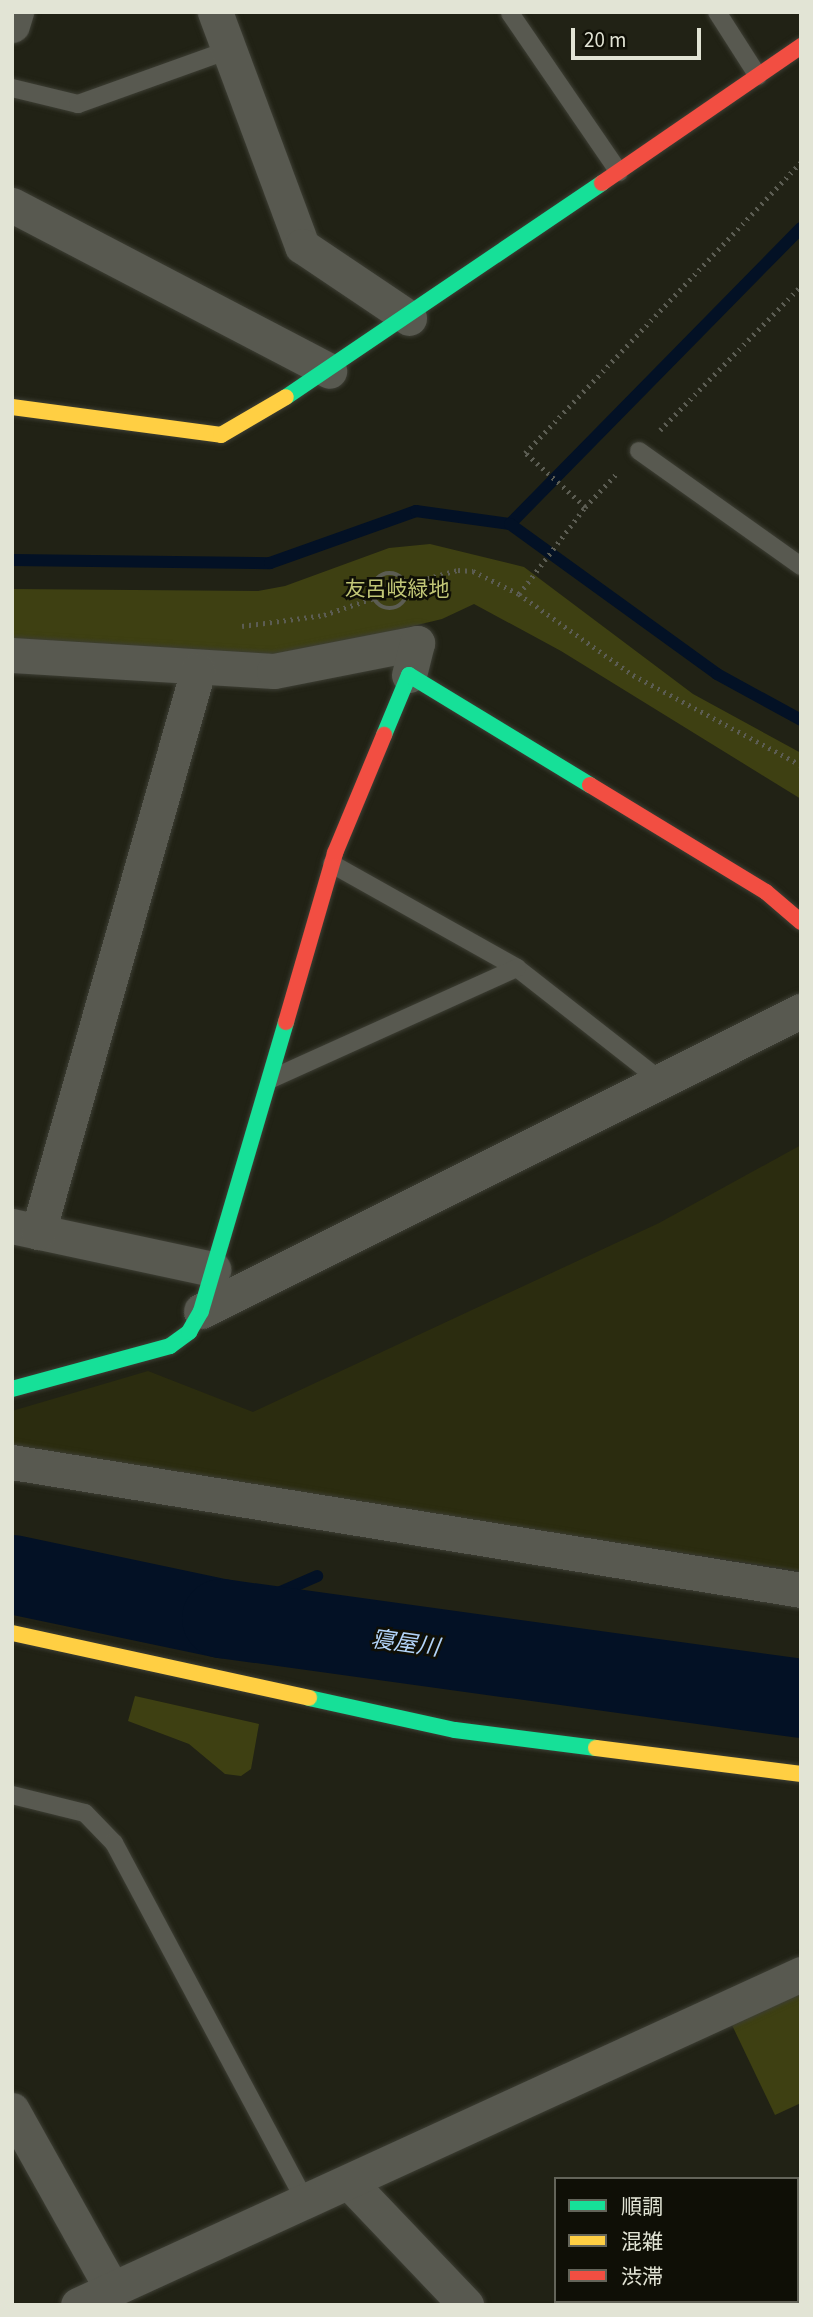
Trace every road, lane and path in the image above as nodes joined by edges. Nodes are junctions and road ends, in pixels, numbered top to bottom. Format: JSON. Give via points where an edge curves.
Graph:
{"nodes":[{"id":1,"x":16,"y":12,"type":"edge"},
{"id":2,"x":215,"y":12,"type":"edge"},
{"id":3,"x":717,"y":12,"type":"edge"},
{"id":4,"x":510,"y":13,"type":"edge"},
{"id":5,"x":12,"y":25,"type":"edge"},
{"id":6,"x":801,"y":46,"type":"edge"},
{"id":7,"x":229,"y":50,"type":"junction"},
{"id":8,"x":758,"y":76,"type":"junction"},
{"id":9,"x":12,"y":88,"type":"edge"},
{"id":10,"x":801,"y":162,"type":"edge"},
{"id":11,"x":619,"y":173,"type":"junction"},
{"id":12,"x":12,"y":205,"type":"edge"},
{"id":13,"x":801,"y":286,"type":"edge"},
{"id":14,"x":409,"y":318,"type":"junction"},
{"id":15,"x":329,"y":371,"type":"junction"},
{"id":16,"x":12,"y":407,"type":"edge"},
{"id":17,"x":639,"y":451,"type":"junction"},
{"id":18,"x":585,"y":507,"type":"junction"},
{"id":19,"x":801,"y":566,"type":"edge"},
{"id":20,"x":407,"y":584,"type":"junction"},
{"id":21,"x":519,"y":594,"type":"junction"},
{"id":22,"x":374,"y":598,"type":"junction"},
{"id":23,"x":229,"y":627,"type":"dead end"},
{"id":24,"x":12,"y":656,"type":"edge"},
{"id":25,"x":198,"y":670,"type":"junction"},
{"id":26,"x":409,"y":675,"type":"junction"},
{"id":27,"x":801,"y":765,"type":"edge"},
{"id":28,"x":332,"y":864,"type":"junction"},
{"id":29,"x":801,"y":922,"type":"edge"},
{"id":30,"x":517,"y":968,"type":"junction"},
{"id":31,"x":801,"y":1011,"type":"edge"},
{"id":32,"x":268,"y":1080,"type":"junction"},
{"id":33,"x":661,"y":1081,"type":"junction"},
{"id":34,"x":25,"y":1229,"type":"edge"},
{"id":35,"x":213,"y":1269,"type":"junction"},
{"id":36,"x":201,"y":1311,"type":"junction"},
{"id":37,"x":12,"y":1390,"type":"edge"},
{"id":38,"x":12,"y":1462,"type":"edge"},
{"id":39,"x":801,"y":1590,"type":"edge"},
{"id":40,"x":12,"y":1633,"type":"edge"},
{"id":41,"x":801,"y":1774,"type":"edge"},
{"id":42,"x":12,"y":1795,"type":"edge"},
{"id":43,"x":801,"y":1974,"type":"edge"},
{"id":44,"x":12,"y":2110,"type":"edge"},
{"id":45,"x":349,"y":2182,"type":"junction"},
{"id":46,"x":305,"y":2201,"type":"junction"},
{"id":47,"x":129,"y":2290,"type":"edge"},
{"id":48,"x":78,"y":2305,"type":"edge"},
{"id":49,"x":466,"y":2305,"type":"edge"}],
"edges":[{"from":1,"to":5,"type":"street"},
{"from":2,"to":7,"type":"street"},
{"from":3,"to":8,"type":"lane"},
{"from":4,"to":11,"type":"lane"},
{"from":6,"to":8,"type":"street"},
{"from":7,"to":9,"type":"lane","via":[[78,104]]},
{"from":7,"to":14,"type":"street","via":[[302,246]]},
{"from":8,"to":11,"type":"street"},
{"from":10,"to":18,"type":"path","via":[[525,453]]},
{"from":11,"to":14,"type":"street"},
{"from":12,"to":15,"type":"street"},
{"from":13,"to":17,"type":"path"},
{"from":14,"to":15,"type":"street"},
{"from":15,"to":16,"type":"street","via":[[221,435]]},
{"from":17,"to":18,"type":"path"},
{"from":17,"to":19,"type":"lane"},
{"from":18,"to":21,"type":"path"},
{"from":20,"to":21,"type":"path","via":[[458,570],[473,571]]},
{"from":20,"to":22,"type":"path","via":[[409,593],[398,608],[389,609]]},
{"from":20,"to":22,"type":"path","via":[[401,576],[383,574],[372,589]]},
{"from":21,"to":27,"type":"path","via":[[633,675]]},
{"from":22,"to":23,"type":"path","via":[[324,615]]},
{"from":24,"to":25,"type":"street"},
{"from":25,"to":26,"type":"street","via":[[274,671],[417,643]]},
{"from":25,"to":34,"type":"street"},
{"from":26,"to":28,"type":"street"},
{"from":26,"to":29,"type":"street","via":[[766,892]]},
{"from":28,"to":30,"type":"lane"},
{"from":28,"to":32,"type":"street"},
{"from":30,"to":32,"type":"lane"},
{"from":30,"to":33,"type":"lane"},
{"from":31,"to":33,"type":"street"},
{"from":32,"to":35,"type":"street"},
{"from":33,"to":36,"type":"street"},
{"from":34,"to":35,"type":"street"},
{"from":35,"to":36,"type":"street"},
{"from":36,"to":37,"type":"street","via":[[189,1332],[170,1346]]},
{"from":38,"to":39,"type":"street"},
{"from":40,"to":41,"type":"street","via":[[455,1730]]},
{"from":42,"to":46,"type":"lane","via":[[86,1813],[114,1843]]},
{"from":43,"to":45,"type":"street"},
{"from":44,"to":47,"type":"street"},
{"from":45,"to":46,"type":"street"},
{"from":45,"to":49,"type":"street"},
{"from":46,"to":47,"type":"street"},
{"from":47,"to":48,"type":"street"}]}
